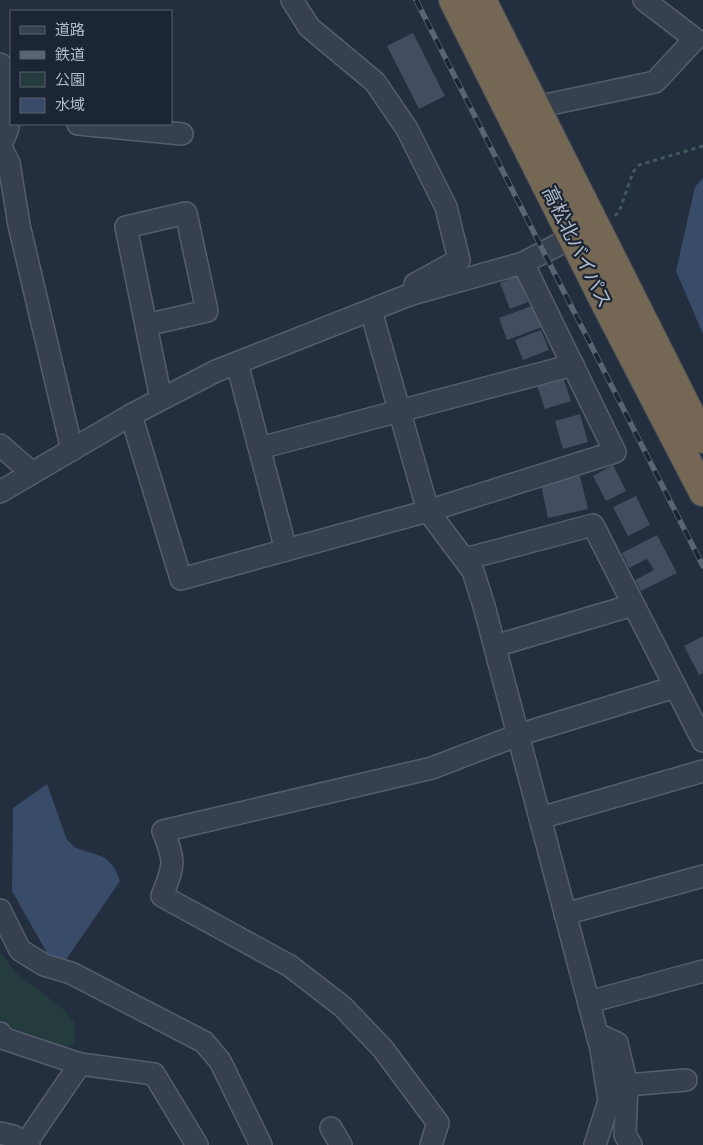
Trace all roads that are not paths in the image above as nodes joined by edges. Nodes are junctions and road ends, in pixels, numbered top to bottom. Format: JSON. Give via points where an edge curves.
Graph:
{"nodes":[{"id":1,"x":292,"y":0,"type":"edge"},
{"id":2,"x":454,"y":0,"type":"edge"},
{"id":3,"x":482,"y":0,"type":"edge"},
{"id":4,"x":644,"y":0,"type":"edge"},
{"id":5,"x":0,"y":64,"type":"edge"},
{"id":6,"x":536,"y":107,"type":"junction"},
{"id":7,"x":10,"y":122,"type":"edge"},
{"id":8,"x":88,"y":125,"type":"edge"},
{"id":9,"x":182,"y":134,"type":"dead end"},
{"id":10,"x":0,"y":145,"type":"edge"},
{"id":11,"x":573,"y":237,"type":"junction"},
{"id":12,"x":523,"y":263,"type":"junction"},
{"id":13,"x":409,"y":295,"type":"junction"},
{"id":14,"x":371,"y":311,"type":"junction"},
{"id":15,"x":146,"y":326,"type":"junction"},
{"id":16,"x":237,"y":363,"type":"junction"},
{"id":17,"x":573,"y":365,"type":"junction"},
{"id":18,"x":161,"y":399,"type":"junction"},
{"id":19,"x":400,"y":411,"type":"junction"},
{"id":20,"x":131,"y":415,"type":"junction"},
{"id":21,"x":703,"y":439,"type":"edge"},
{"id":22,"x":0,"y":445,"type":"edge"},
{"id":23,"x":260,"y":448,"type":"junction"},
{"id":24,"x":72,"y":450,"type":"junction"},
{"id":25,"x":32,"y":473,"type":"junction"},
{"id":26,"x":0,"y":492,"type":"edge"},
{"id":27,"x":703,"y":492,"type":"edge"},
{"id":28,"x":428,"y":511,"type":"junction"},
{"id":29,"x":286,"y":550,"type":"junction"},
{"id":30,"x":464,"y":559,"type":"junction"},
{"id":31,"x":633,"y":605,"type":"junction"},
{"id":32,"x":495,"y":646,"type":"junction"},
{"id":33,"x":676,"y":687,"type":"junction"},
{"id":34,"x":518,"y":735,"type":"junction"},
{"id":35,"x":703,"y":741,"type":"edge"},
{"id":36,"x":703,"y":771,"type":"edge"},
{"id":37,"x":540,"y":818,"type":"junction"},
{"id":38,"x":703,"y":876,"type":"edge"},
{"id":39,"x":0,"y":910,"type":"edge"},
{"id":40,"x":566,"y":914,"type":"junction"},
{"id":41,"x":703,"y":971,"type":"edge"},
{"id":42,"x":588,"y":1002,"type":"junction"},
{"id":43,"x":0,"y":1033,"type":"edge"},
{"id":44,"x":597,"y":1034,"type":"junction"},
{"id":45,"x":80,"y":1064,"type":"junction"},
{"id":46,"x":686,"y":1080,"type":"dead end"},
{"id":47,"x":627,"y":1085,"type":"junction"},
{"id":48,"x":0,"y":1133,"type":"edge"},
{"id":49,"x":27,"y":1144,"type":"edge"},
{"id":50,"x":198,"y":1145,"type":"edge"},
{"id":51,"x":261,"y":1145,"type":"edge"},
{"id":52,"x":431,"y":1145,"type":"edge"},
{"id":53,"x":595,"y":1145,"type":"edge"},
{"id":54,"x":631,"y":1145,"type":"edge"}],
"edges":[{"from":1,"to":13,"type":"street","via":[[309,27],[375,82],[407,129],[446,208],[459,260],[414,285]]},
{"from":2,"to":11,"type":"highway","name":"高松北バイパス"},
{"from":3,"to":6,"type":"highway","name":"高松北バイパス"},
{"from":4,"to":6,"type":"street","via":[[696,39],[655,82]]},
{"from":5,"to":7,"type":"street","via":[[4,68],[9,91]]},
{"from":6,"to":21,"type":"highway","name":"高松北バイパス"},
{"from":7,"to":10,"type":"street"},
{"from":8,"to":9,"type":"street"},
{"from":10,"to":24,"type":"street","via":[[9,163],[19,225]]},
{"from":11,"to":12,"type":"street"},
{"from":11,"to":27,"type":"highway","name":"高松北バイパス"},
{"from":12,"to":13,"type":"street"},
{"from":12,"to":17,"type":"street"},
{"from":13,"to":14,"type":"street"},
{"from":14,"to":16,"type":"street"},
{"from":14,"to":19,"type":"street"},
{"from":15,"to":15,"type":"street","via":[[126,227],[186,213],[207,312]]},
{"from":15,"to":18,"type":"street"},
{"from":16,"to":18,"type":"street"},
{"from":16,"to":23,"type":"street"},
{"from":17,"to":19,"type":"street"},
{"from":17,"to":28,"type":"street","via":[[615,452]]},
{"from":18,"to":20,"type":"street"},
{"from":19,"to":23,"type":"street"},
{"from":19,"to":28,"type":"street"},
{"from":20,"to":24,"type":"street"},
{"from":20,"to":29,"type":"street","via":[[182,579]]},
{"from":22,"to":25,"type":"street"},
{"from":23,"to":29,"type":"street"},
{"from":24,"to":25,"type":"street"},
{"from":25,"to":26,"type":"street"},
{"from":28,"to":29,"type":"street"},
{"from":28,"to":30,"type":"street"},
{"from":30,"to":31,"type":"street","via":[[593,525]]},
{"from":30,"to":32,"type":"street","via":[[473,571]]},
{"from":31,"to":32,"type":"street"},
{"from":31,"to":33,"type":"street"},
{"from":32,"to":34,"type":"street"},
{"from":33,"to":34,"type":"street"},
{"from":33,"to":35,"type":"street"},
{"from":34,"to":37,"type":"street"},
{"from":34,"to":52,"type":"street","via":[[432,768],[163,831],[173,867],[162,896],[290,966],[343,1007],[383,1049],[438,1123]]},
{"from":36,"to":37,"type":"street"},
{"from":37,"to":40,"type":"street"},
{"from":38,"to":40,"type":"street"},
{"from":39,"to":51,"type":"street","via":[[20,950],[44,965],[71,973],[204,1042],[220,1061]]},
{"from":40,"to":42,"type":"street"},
{"from":41,"to":42,"type":"street"},
{"from":42,"to":44,"type":"street"},
{"from":43,"to":45,"type":"street","via":[[4,1039]]},
{"from":44,"to":47,"type":"street","via":[[617,1043]]},
{"from":44,"to":53,"type":"street","via":[[609,1101]]},
{"from":45,"to":49,"type":"street"},
{"from":45,"to":50,"type":"street","via":[[154,1074]]},
{"from":46,"to":47,"type":"street"},
{"from":47,"to":54,"type":"street","via":[[625,1135]]},
{"from":48,"to":49,"type":"street","via":[[14,1136]]}]}
